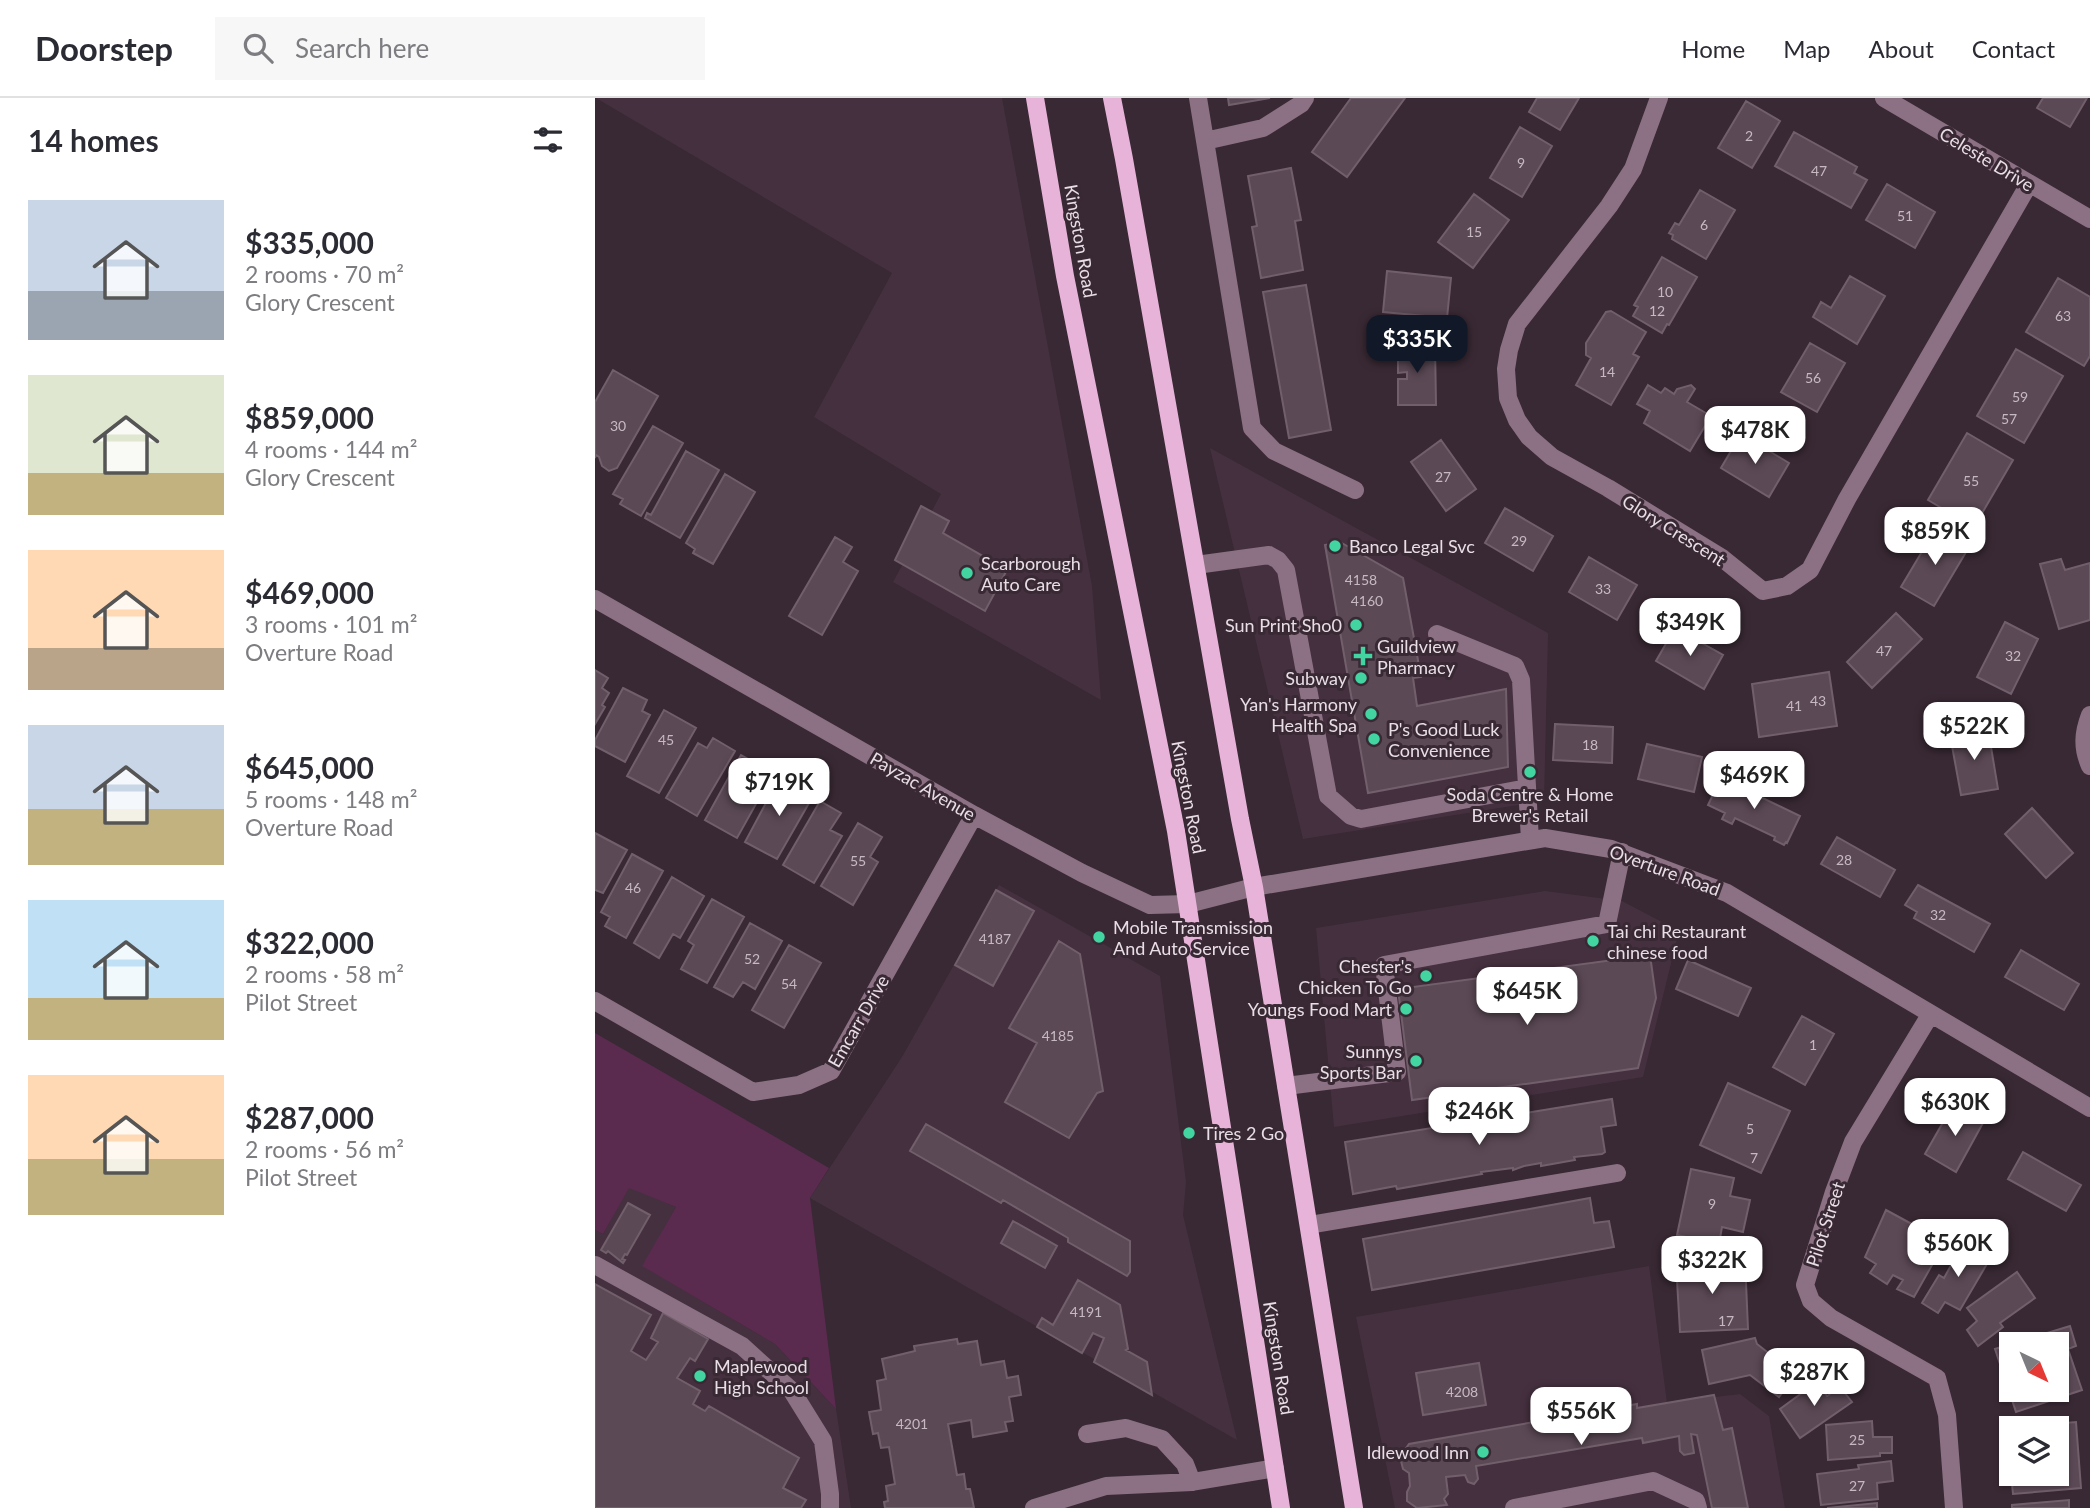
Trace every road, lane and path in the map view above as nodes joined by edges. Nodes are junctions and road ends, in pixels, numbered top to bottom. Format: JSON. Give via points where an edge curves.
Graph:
{"nodes":[{"id":1,"x":1035,"y":98,"type":"edge"},
{"id":2,"x":1112,"y":98,"type":"edge"},
{"id":3,"x":1198,"y":98,"type":"edge"},
{"id":4,"x":1305,"y":98,"type":"edge"},
{"id":5,"x":1659,"y":98,"type":"edge"},
{"id":6,"x":1884,"y":98,"type":"edge"},
{"id":7,"x":1205,"y":141,"type":"junction"},
{"id":8,"x":2029,"y":184,"type":"junction"},
{"id":9,"x":2090,"y":219,"type":"edge"},
{"id":10,"x":1355,"y":490,"type":"dead end"},
{"id":11,"x":1196,"y":565,"type":"junction"},
{"id":12,"x":595,"y":599,"type":"edge"},
{"id":13,"x":1437,"y":634,"type":"dead end"},
{"id":14,"x":2090,"y":715,"type":"edge"},
{"id":15,"x":2090,"y":766,"type":"edge"},
{"id":16,"x":1527,"y":788,"type":"junction"},
{"id":17,"x":974,"y":815,"type":"junction"},
{"id":18,"x":1530,"y":840,"type":"junction"},
{"id":19,"x":1622,"y":852,"type":"junction"},
{"id":20,"x":1254,"y":887,"type":"junction"},
{"id":21,"x":1188,"y":904,"type":"junction"},
{"id":22,"x":595,"y":1001,"type":"edge"},
{"id":23,"x":1930,"y":1015,"type":"junction"},
{"id":24,"x":1286,"y":1086,"type":"junction"},
{"id":25,"x":2090,"y":1108,"type":"edge"},
{"id":26,"x":1616,"y":1173,"type":"dead end"},
{"id":27,"x":1309,"y":1225,"type":"junction"},
{"id":28,"x":595,"y":1265,"type":"edge"},
{"id":29,"x":1087,"y":1434,"type":"dead end"},
{"id":30,"x":1275,"y":1468,"type":"junction"},
{"id":31,"x":1192,"y":1482,"type":"junction"},
{"id":32,"x":830,"y":1508,"type":"edge"},
{"id":33,"x":1034,"y":1508,"type":"edge"},
{"id":34,"x":1281,"y":1508,"type":"edge"},
{"id":35,"x":1354,"y":1508,"type":"edge"},
{"id":36,"x":1514,"y":1508,"type":"edge"},
{"id":37,"x":1698,"y":1508,"type":"edge"},
{"id":38,"x":1954,"y":1508,"type":"edge"}],
"edges":[{"from":1,"to":21,"type":"main road","name":"Kingston Road","via":[[1065,276]]},
{"from":2,"to":11,"type":"main road"},
{"from":3,"to":7,"type":"street"},
{"from":4,"to":7,"type":"street","via":[[1263,128]]},
{"from":5,"to":8,"type":"street","name":"Glory Crescent","via":[[1633,169],[1517,324],[1506,369],[1508,398],[1529,437],[1552,457],[1722,558],[1763,591],[1787,586],[1810,570]]},
{"from":6,"to":8,"type":"street","name":"Celeste Drive"},
{"from":7,"to":10,"type":"street","via":[[1252,428],[1274,451]]},
{"from":8,"to":9,"type":"street","name":"Celeste Drive"},
{"from":11,"to":16,"type":"street","via":[[1269,555],[1286,570],[1328,796],[1351,816],[1361,819]]},
{"from":11,"to":20,"type":"main road"},
{"from":12,"to":17,"type":"street","name":"Payzac Avenue"},
{"from":13,"to":16,"type":"street","via":[[1515,666],[1521,680]]},
{"from":14,"to":15,"type":"street","via":[[2084,729]]},
{"from":16,"to":18,"type":"street"},
{"from":17,"to":21,"type":"street","name":"Payzac Avenue","via":[[1150,905]]},
{"from":17,"to":22,"type":"street","name":"Emcarr Drive","via":[[831,1071],[799,1085],[753,1092]]},
{"from":18,"to":19,"type":"street","name":"Overture Road","via":[[1545,838]]},
{"from":18,"to":20,"type":"street","name":"Overture Road"},
{"from":19,"to":23,"type":"street","name":"Overture Road","via":[[1727,893]]},
{"from":19,"to":24,"type":"street","via":[[1607,923],[1384,965],[1397,1072]]},
{"from":20,"to":21,"type":"street","name":"Overture Road"},
{"from":20,"to":24,"type":"main road"},
{"from":21,"to":30,"type":"main road","name":"Kingston Road"},
{"from":23,"to":25,"type":"street","name":"Overture Road"},
{"from":23,"to":38,"type":"street","name":"Pilot Street","via":[[1853,1142],[1805,1285],[1811,1301],[1831,1318],[1937,1378],[1947,1415]]},
{"from":24,"to":27,"type":"main road"},
{"from":26,"to":27,"type":"street"},
{"from":27,"to":35,"type":"main road"},
{"from":28,"to":32,"type":"street","via":[[742,1346],[792,1391],[823,1441]]},
{"from":29,"to":31,"type":"street","via":[[1126,1428],[1162,1439],[1185,1464]]},
{"from":30,"to":31,"type":"street"},
{"from":30,"to":34,"type":"main road","name":"Kingston Road"},
{"from":31,"to":33,"type":"street","via":[[1106,1486]]},
{"from":36,"to":37,"type":"street","via":[[1653,1481],[1696,1501]]}]}
